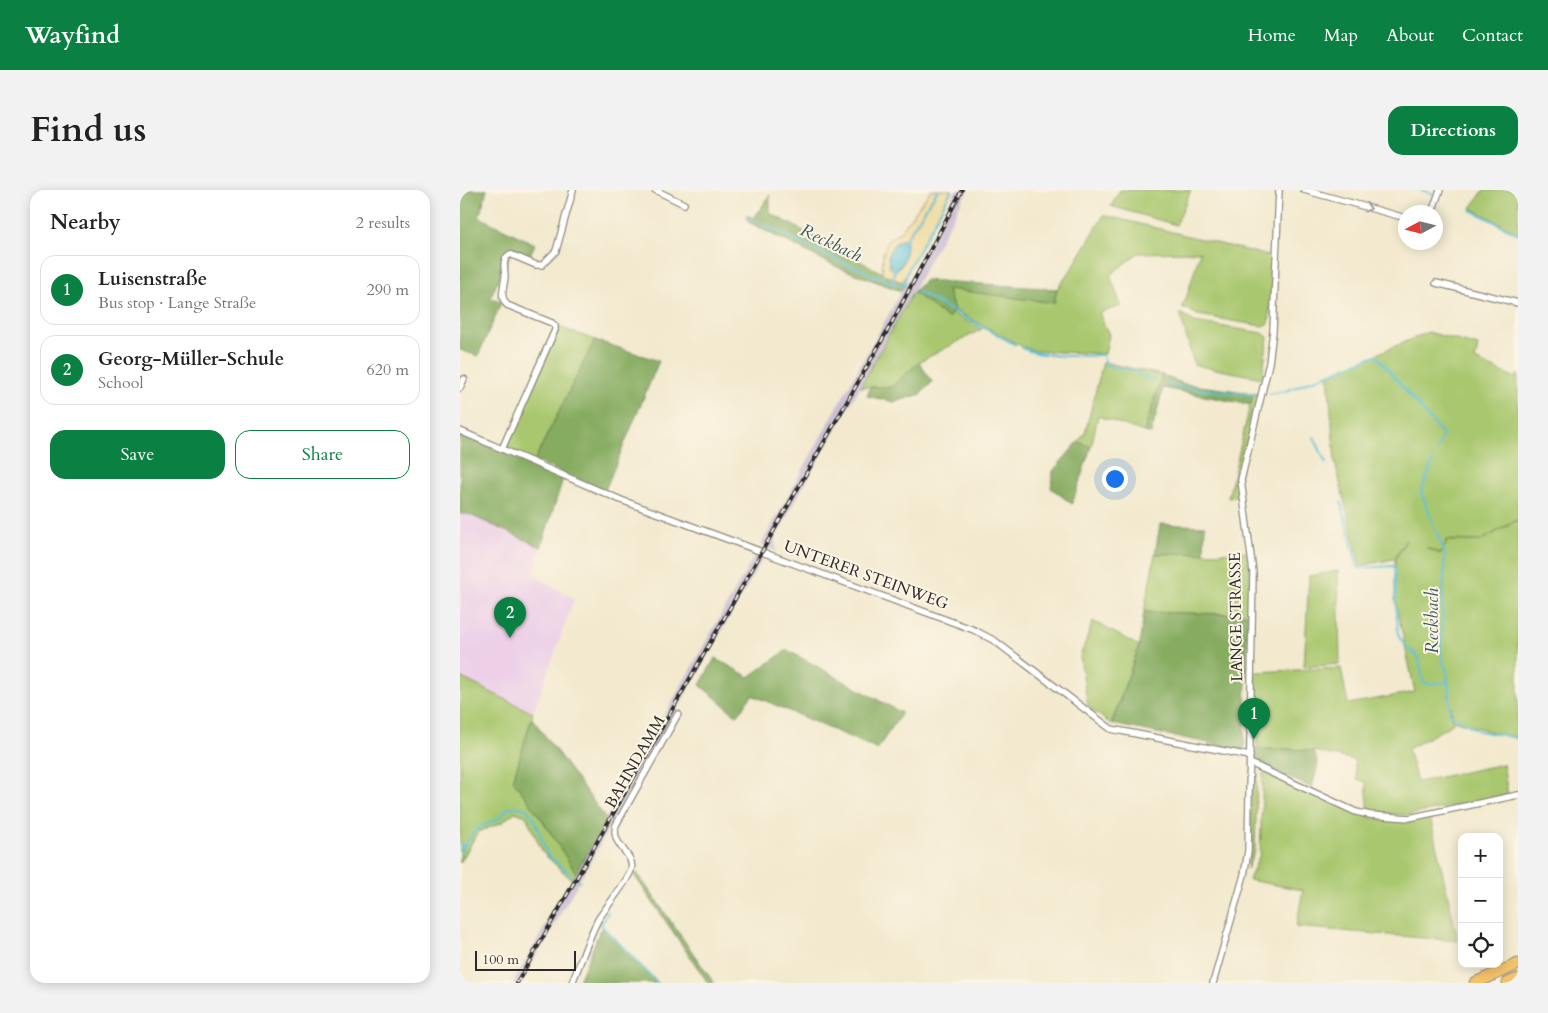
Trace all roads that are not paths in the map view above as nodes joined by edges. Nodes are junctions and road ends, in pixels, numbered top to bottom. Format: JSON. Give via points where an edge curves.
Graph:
{"nodes":[{"id":1,"x":573,"y":190,"type":"edge"},
{"id":2,"x":655,"y":190,"type":"edge"},
{"id":3,"x":1279,"y":190,"type":"edge"},
{"id":4,"x":1304,"y":190,"type":"edge"},
{"id":5,"x":1440,"y":190,"type":"edge"},
{"id":6,"x":684,"y":204,"type":"dead end"},
{"id":7,"x":1435,"y":205,"type":"edge"},
{"id":8,"x":1398,"y":216,"type":"edge"},
{"id":9,"x":1436,"y":283,"type":"dead end"},
{"id":10,"x":1518,"y":303,"type":"edge"},
{"id":11,"x":464,"y":379,"type":"dead end"},
{"id":12,"x":460,"y":388,"type":"edge"},
{"id":13,"x":460,"y":431,"type":"edge"},
{"id":14,"x":502,"y":449,"type":"junction"},
{"id":15,"x":678,"y":714,"type":"dead end"},
{"id":16,"x":1250,"y":756,"type":"junction"},
{"id":17,"x":1250,"y":763,"type":"junction"},
{"id":18,"x":1518,"y":795,"type":"edge"},
{"id":19,"x":1518,"y":964,"type":"edge"},
{"id":20,"x":1518,"y":979,"type":"edge"},
{"id":21,"x":572,"y":983,"type":"edge"},
{"id":22,"x":1213,"y":983,"type":"edge"},
{"id":23,"x":1475,"y":983,"type":"edge"},
{"id":24,"x":1508,"y":983,"type":"edge"}],
"edges":[{"from":1,"to":14,"type":"street","via":[[556,250],[546,261],[536,265],[510,254],[503,262],[504,302],[552,323],[555,330]]},
{"from":2,"to":6,"type":"street"},
{"from":3,"to":16,"type":"street","name":"LANGE STRASSE","via":[[1269,362],[1241,480],[1253,572]]},
{"from":4,"to":8,"type":"street","one_way":true},
{"from":5,"to":7,"type":"street"},
{"from":9,"to":10,"type":"street"},
{"from":11,"to":12,"type":"street"},
{"from":13,"to":14,"type":"street","name":"UNTERER STEINWEG"},
{"from":14,"to":16,"type":"street","name":"UNTERER STEINWEG","via":[[621,500],[974,630],[995,641],[1111,728]]},
{"from":15,"to":21,"type":"street","name":"BAHNDAMM","via":[[616,825],[616,840],[631,861],[631,871],[599,920]]},
{"from":16,"to":17,"type":"street","name":"LANGE STRASSE"},
{"from":17,"to":18,"type":"street","via":[[1370,816],[1409,818]]},
{"from":17,"to":22,"type":"street","name":"LANGE STRASSE","via":[[1248,851],[1244,875]]},
{"from":19,"to":23,"type":"highway"},
{"from":20,"to":24,"type":"highway"}]}
